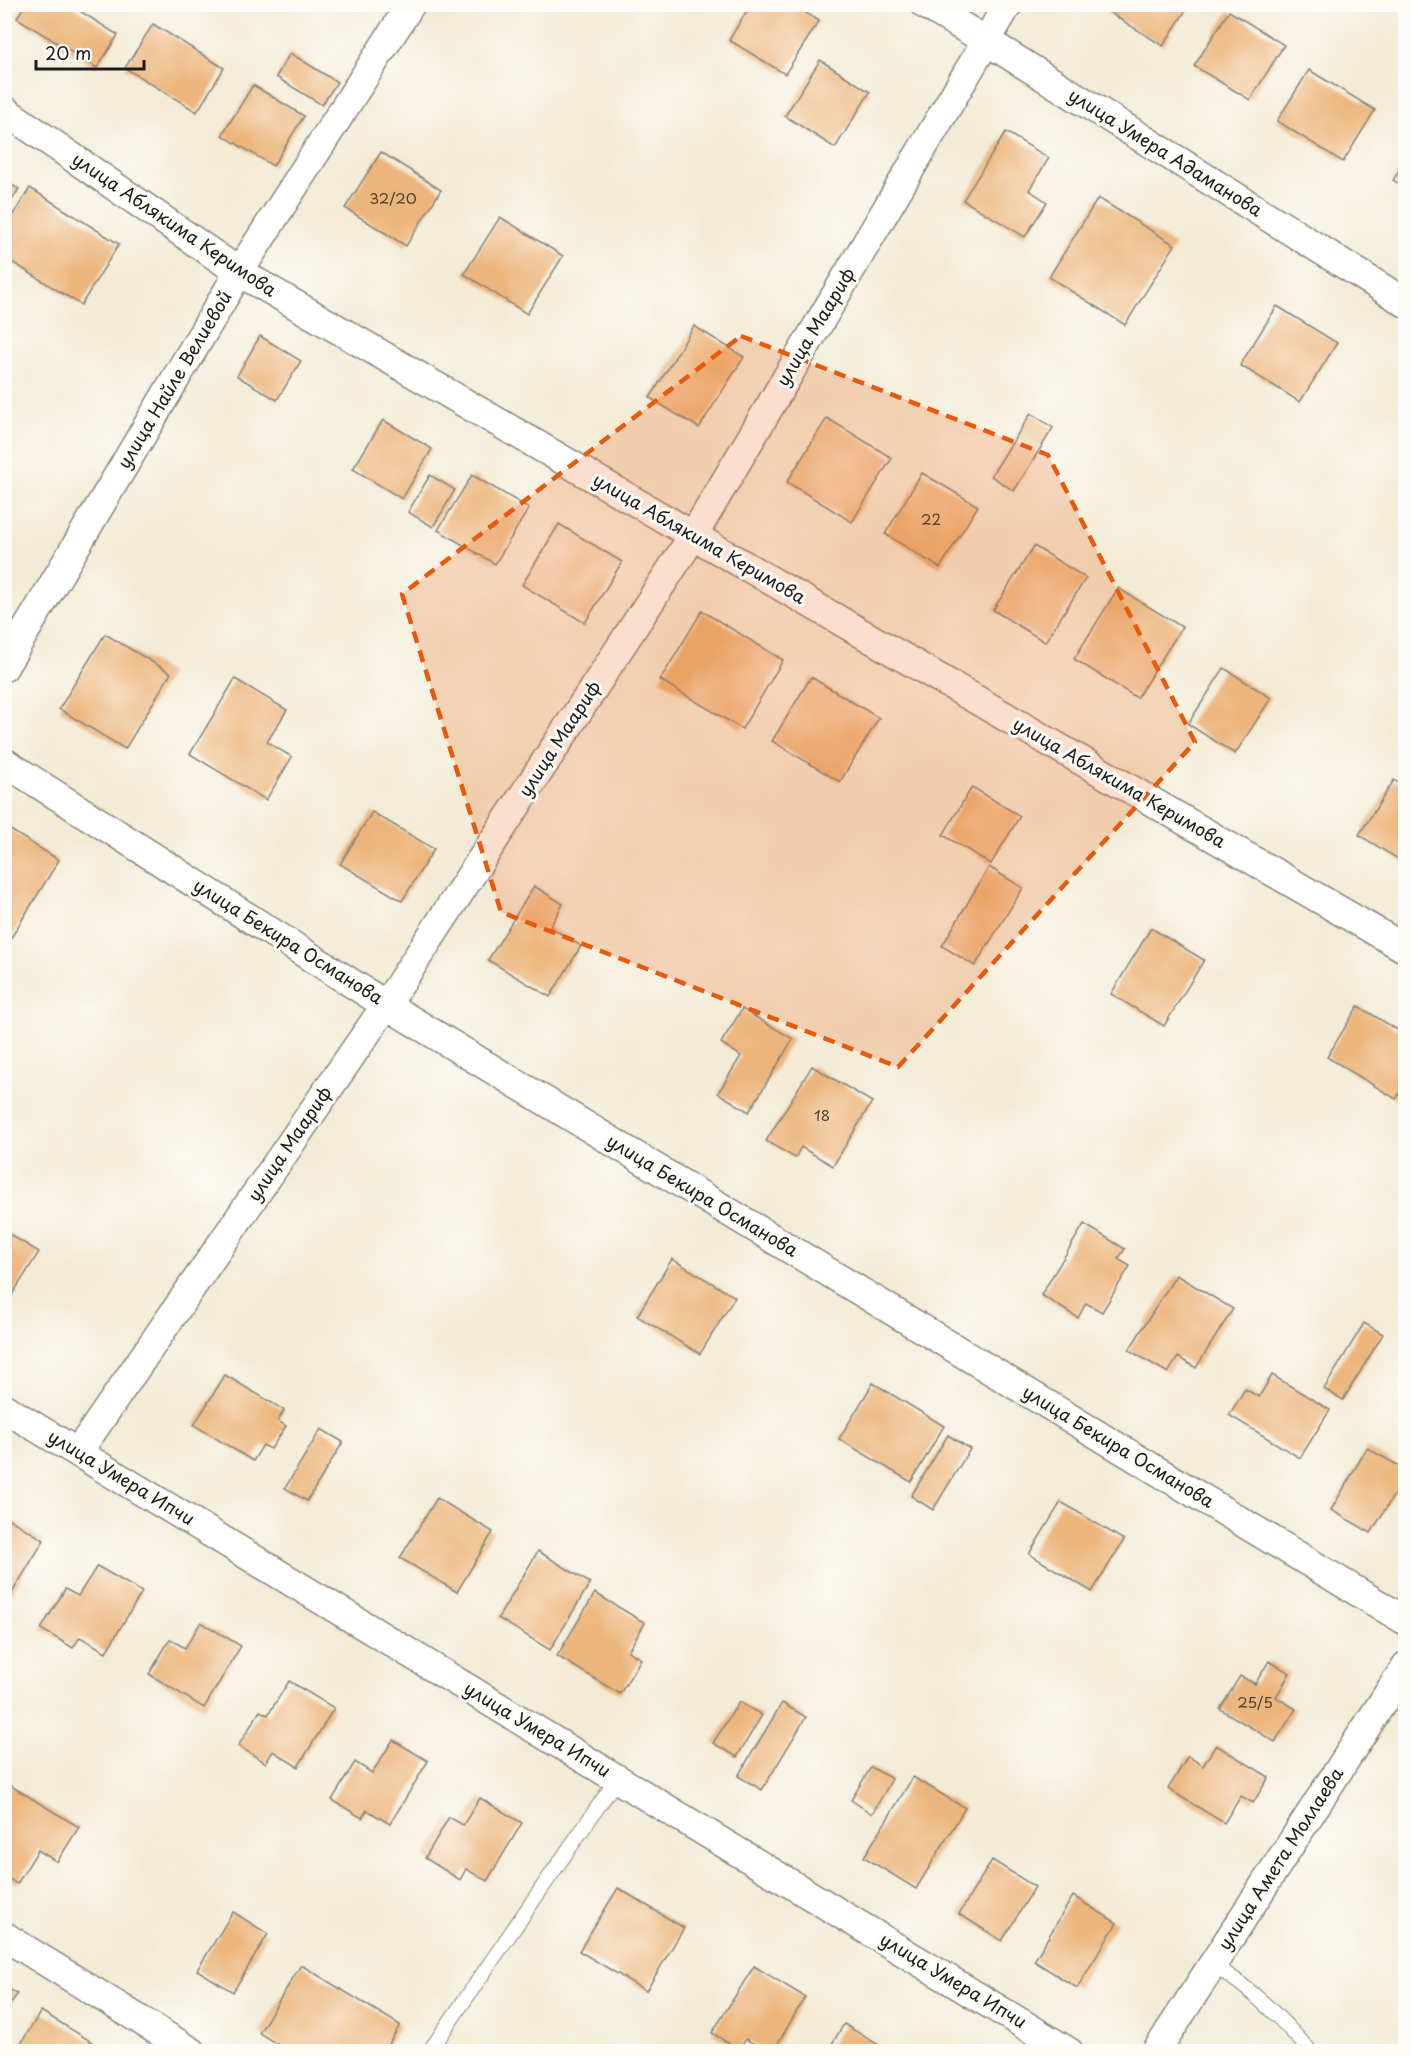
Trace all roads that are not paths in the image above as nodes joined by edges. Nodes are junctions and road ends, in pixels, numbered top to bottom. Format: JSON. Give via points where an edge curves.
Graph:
{"nodes":[{"id":1,"x":411,"y":4,"type":"edge"},
{"id":2,"x":924,"y":4,"type":"edge"},
{"id":3,"x":1008,"y":4,"type":"edge"},
{"id":4,"x":985,"y":40,"type":"junction"},
{"id":5,"x":4,"y":110,"type":"edge"},
{"id":6,"x":239,"y":272,"type":"junction"},
{"id":7,"x":1406,"y":303,"type":"edge"},
{"id":8,"x":693,"y":536,"type":"junction"},
{"id":9,"x":4,"y":667,"type":"edge"},
{"id":10,"x":4,"y":762,"type":"edge"},
{"id":11,"x":1406,"y":949,"type":"edge"},
{"id":12,"x":386,"y":1005,"type":"junction"},
{"id":13,"x":4,"y":1408,"type":"edge"},
{"id":14,"x":78,"y":1452,"type":"junction"},
{"id":15,"x":1406,"y":1621,"type":"edge"},
{"id":16,"x":1406,"y":1666,"type":"edge"},
{"id":17,"x":617,"y":1779,"type":"junction"},
{"id":18,"x":4,"y":1936,"type":"edge"},
{"id":19,"x":1212,"y":1965,"type":"junction"},
{"id":20,"x":192,"y":2052,"type":"edge"},
{"id":21,"x":429,"y":2052,"type":"edge"},
{"id":22,"x":1069,"y":2052,"type":"edge"},
{"id":23,"x":1156,"y":2052,"type":"edge"},
{"id":24,"x":1311,"y":2052,"type":"edge"}],
"edges":[{"from":1,"to":6,"type":"street","name":"улица Найле Велиевой"},
{"from":2,"to":4,"type":"street","name":"улица Умера Адаманова"},
{"from":3,"to":4,"type":"street","name":"улица Маариф"},
{"from":4,"to":7,"type":"street","name":"улица Умера Адаманова"},
{"from":4,"to":8,"type":"street","name":"улица Маариф"},
{"from":5,"to":6,"type":"street","name":"улица Аблякима Керимова"},
{"from":6,"to":8,"type":"street","name":"улица Аблякима Керимова"},
{"from":6,"to":9,"type":"street","name":"улица Найле Велиевой"},
{"from":8,"to":11,"type":"street","name":"улица Аблякима Керимова"},
{"from":8,"to":12,"type":"street","name":"улица Маариф"},
{"from":10,"to":12,"type":"street","name":"улица Бекира Османова"},
{"from":12,"to":14,"type":"street","name":"улица Маариф"},
{"from":12,"to":15,"type":"street","name":"улица Бекира Османова"},
{"from":13,"to":14,"type":"street","name":"улица Умера Ипчи"},
{"from":14,"to":17,"type":"street","name":"улица Умера Ипчи"},
{"from":16,"to":19,"type":"street","name":"улица Амета Моллаева"},
{"from":17,"to":21,"type":"lane"},
{"from":17,"to":22,"type":"street","name":"улица Умера Ипчи"},
{"from":18,"to":20,"type":"street"},
{"from":19,"to":23,"type":"street","name":"улица Амета Моллаева"},
{"from":19,"to":24,"type":"lane","via":[[1264,2002]]}]}
